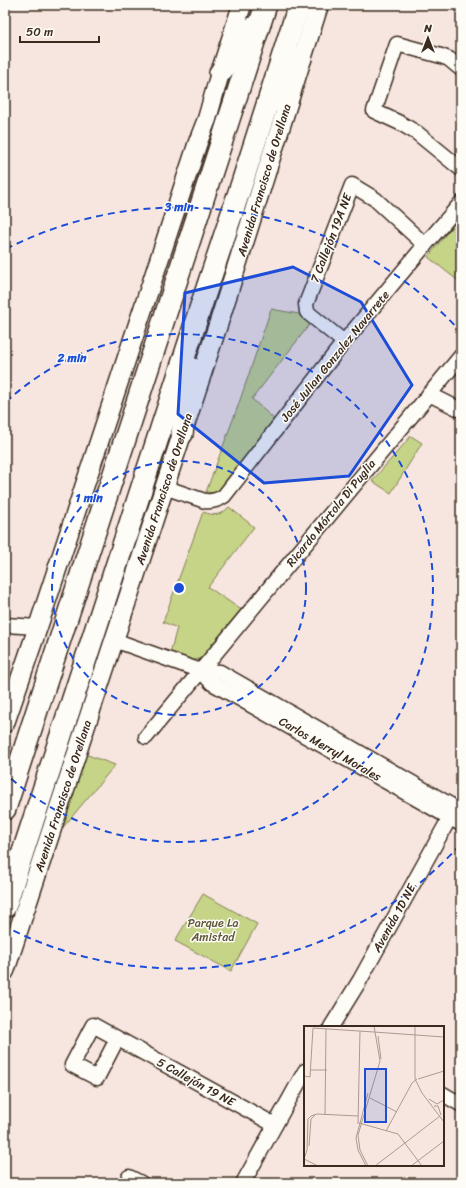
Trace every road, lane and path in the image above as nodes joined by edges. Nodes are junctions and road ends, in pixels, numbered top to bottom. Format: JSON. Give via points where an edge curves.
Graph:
{"nodes":[{"id":1,"x":242,"y":5,"type":"edge"},
{"id":2,"x":266,"y":5,"type":"edge"},
{"id":3,"x":299,"y":5,"type":"edge"},
{"id":4,"x":319,"y":5,"type":"edge"},
{"id":5,"x":302,"y":58,"type":"junction"},
{"id":6,"x":461,"y":69,"type":"edge"},
{"id":7,"x":220,"y":73,"type":"junction"},
{"id":8,"x":258,"y":134,"type":"junction"},
{"id":9,"x":461,"y":169,"type":"edge"},
{"id":10,"x":461,"y":203,"type":"edge"},
{"id":11,"x":425,"y":245,"type":"junction"},
{"id":12,"x":199,"y":312,"type":"junction"},
{"id":13,"x":344,"y":342,"type":"junction"},
{"id":14,"x":461,"y":356,"type":"edge"},
{"id":15,"x":429,"y":394,"type":"junction"},
{"id":16,"x":461,"y":410,"type":"edge"},
{"id":17,"x":182,"y":434,"type":"junction"},
{"id":18,"x":164,"y":487,"type":"junction"},
{"id":19,"x":5,"y":625,"type":"edge"},
{"id":20,"x":38,"y":627,"type":"junction"},
{"id":21,"x":114,"y":640,"type":"junction"},
{"id":22,"x":201,"y":671,"type":"junction"},
{"id":23,"x":5,"y":723,"type":"edge"},
{"id":24,"x":146,"y":737,"type":"dead end"},
{"id":25,"x":5,"y":809,"type":"edge"},
{"id":26,"x":457,"y":815,"type":"edge"},
{"id":27,"x":5,"y":907,"type":"edge"},
{"id":28,"x":5,"y":971,"type":"edge"},
{"id":29,"x":333,"y":1026,"type":"edge"},
{"id":30,"x":117,"y":1039,"type":"dead end"},
{"id":31,"x":304,"y":1073,"type":"edge"},
{"id":32,"x":444,"y":1095,"type":"edge"},
{"id":33,"x":460,"y":1104,"type":"dead end"},
{"id":34,"x":275,"y":1125,"type":"junction"},
{"id":35,"x":129,"y":1176,"type":"dead end"},
{"id":36,"x":250,"y":1181,"type":"edge"},
{"id":37,"x":142,"y":1183,"type":"edge"}],
"edges":[{"from":1,"to":7,"type":"main road"},
{"from":2,"to":7,"type":"highway"},
{"from":2,"to":25,"type":"highway"},
{"from":3,"to":8,"type":"highway","name":"Avenida Francisco de Orellana"},
{"from":4,"to":5,"type":"main road","name":"Avenida Francisco de Orellana"},
{"from":5,"to":8,"type":"highway"},
{"from":5,"to":17,"type":"main road","name":"Avenida Francisco de Orellana"},
{"from":6,"to":9,"type":"street","via":[[449,59],[397,44],[374,112],[418,133]]},
{"from":7,"to":20,"type":"main road","via":[[207,119]]},
{"from":8,"to":12,"type":"highway","name":"Avenida Francisco de Orellana"},
{"from":10,"to":11,"type":"street","name":"José Julian Gonzalez Navarrete"},
{"from":11,"to":13,"type":"street","name":"José Julian Gonzalez Navarrete"},
{"from":11,"to":13,"type":"street","name":"7 Callejón 19A NE","via":[[375,199],[352,185],[306,304],[307,312]]},
{"from":12,"to":17,"type":"highway"},
{"from":12,"to":27,"type":"highway","name":"Avenida Francisco de Orellana"},
{"from":13,"to":18,"type":"street","name":"José Julian Gonzalez Navarrete","via":[[224,496],[212,502],[205,501]]},
{"from":14,"to":15,"type":"street","name":"Ricardo Mórtola Di Puglia"},
{"from":15,"to":16,"type":"street"},
{"from":15,"to":22,"type":"street","name":"Ricardo Mórtola Di Puglia"},
{"from":17,"to":18,"type":"main road","name":"Avenida Francisco de Orellana"},
{"from":18,"to":21,"type":"main road","name":"Avenida Francisco de Orellana"},
{"from":19,"to":20,"type":"street"},
{"from":20,"to":23,"type":"main road"},
{"from":21,"to":22,"type":"street","name":"Carlos Merryl Morales"},
{"from":21,"to":28,"type":"main road","name":"Avenida Francisco de Orellana"},
{"from":22,"to":24,"type":"street","name":"Ricardo Mórtola Di Puglia"},
{"from":22,"to":26,"type":"street","name":"Carlos Merryl Morales","via":[[220,672]]},
{"from":26,"to":29,"type":"street","name":"Avenida 1D NE"},
{"from":30,"to":34,"type":"street","name":"5 Callejón 19 NE"},
{"from":31,"to":34,"type":"street"},
{"from":32,"to":33,"type":"street"},
{"from":34,"to":36,"type":"street"},
{"from":35,"to":37,"type":"street"}]}
